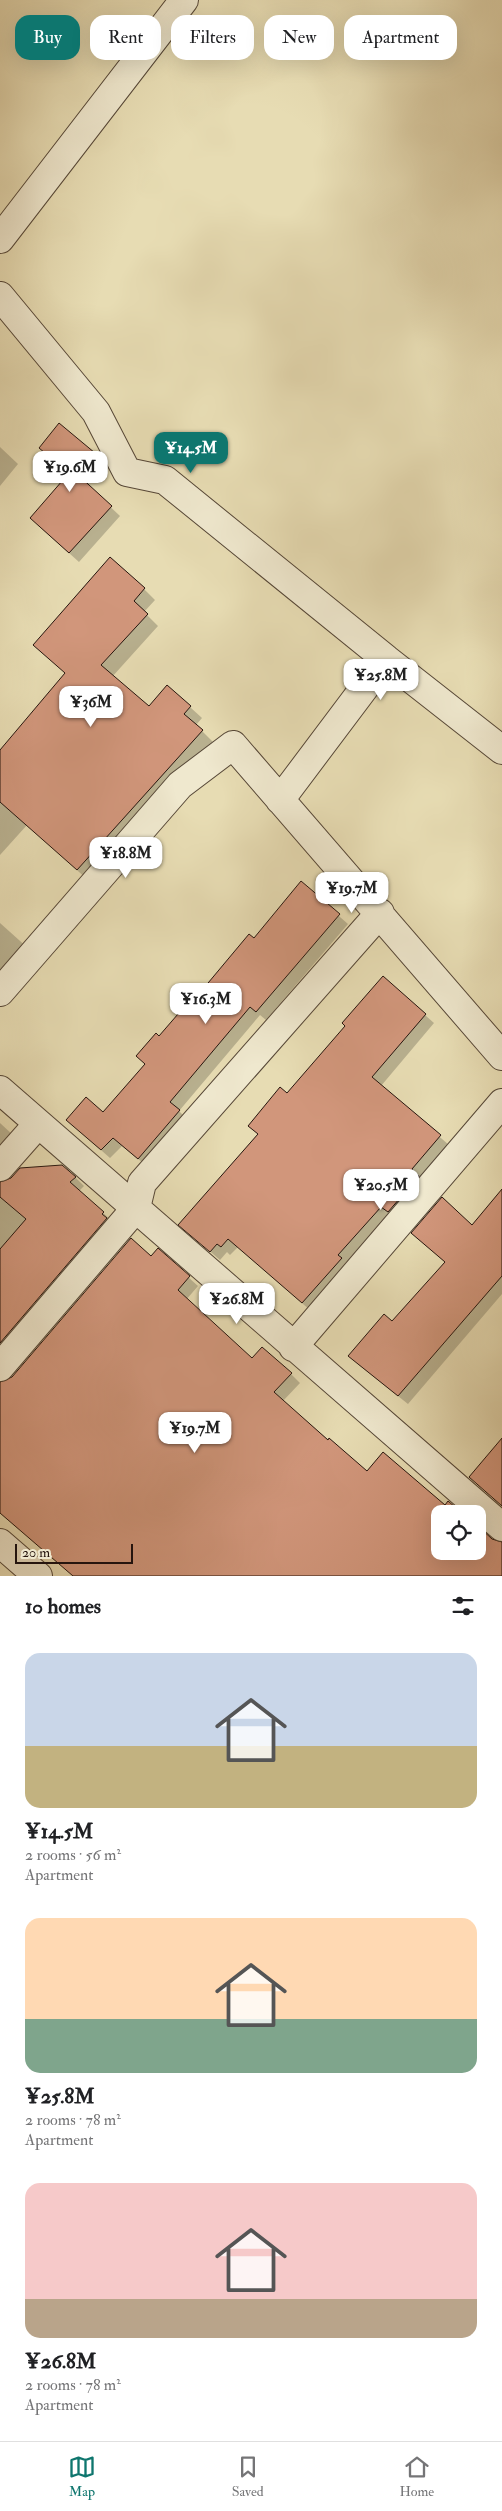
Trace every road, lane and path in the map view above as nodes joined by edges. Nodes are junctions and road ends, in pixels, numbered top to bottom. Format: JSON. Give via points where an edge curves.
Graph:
{"nodes":[{"id":1,"x":184,"y":0,"type":"edge"},
{"id":2,"x":0,"y":239,"type":"edge"},
{"id":3,"x":0,"y":296,"type":"edge"},
{"id":4,"x":386,"y":659,"type":"junction"},
{"id":5,"x":502,"y":750,"type":"edge"},
{"id":6,"x":280,"y":800,"type":"junction"},
{"id":7,"x":380,"y":913,"type":"junction"},
{"id":8,"x":0,"y":992,"type":"edge"},
{"id":9,"x":502,"y":1056,"type":"edge"},
{"id":10,"x":0,"y":1090,"type":"edge"},
{"id":11,"x":502,"y":1103,"type":"edge"},
{"id":12,"x":38,"y":1124,"type":"junction"},
{"id":13,"x":0,"y":1167,"type":"edge"},
{"id":14,"x":136,"y":1208,"type":"junction"},
{"id":15,"x":293,"y":1347,"type":"junction"},
{"id":16,"x":0,"y":1367,"type":"edge"},
{"id":17,"x":502,"y":1527,"type":"edge"},
{"id":18,"x":0,"y":1543,"type":"edge"},
{"id":19,"x":38,"y":1576,"type":"edge"}],
"edges":[{"from":1,"to":2,"type":"street"},
{"from":3,"to":4,"type":"street","via":[[96,412],[127,472],[165,480]]},
{"from":4,"to":5,"type":"street"},
{"from":4,"to":6,"type":"street"},
{"from":6,"to":7,"type":"street"},
{"from":6,"to":8,"type":"street","via":[[233,745],[180,785]]},
{"from":7,"to":9,"type":"street"},
{"from":7,"to":14,"type":"street","via":[[142,1183]]},
{"from":10,"to":12,"type":"street"},
{"from":11,"to":15,"type":"street"},
{"from":12,"to":13,"type":"street"},
{"from":12,"to":14,"type":"street"},
{"from":14,"to":15,"type":"street"},
{"from":14,"to":16,"type":"street"},
{"from":15,"to":17,"type":"street"},
{"from":18,"to":19,"type":"street"}]}
